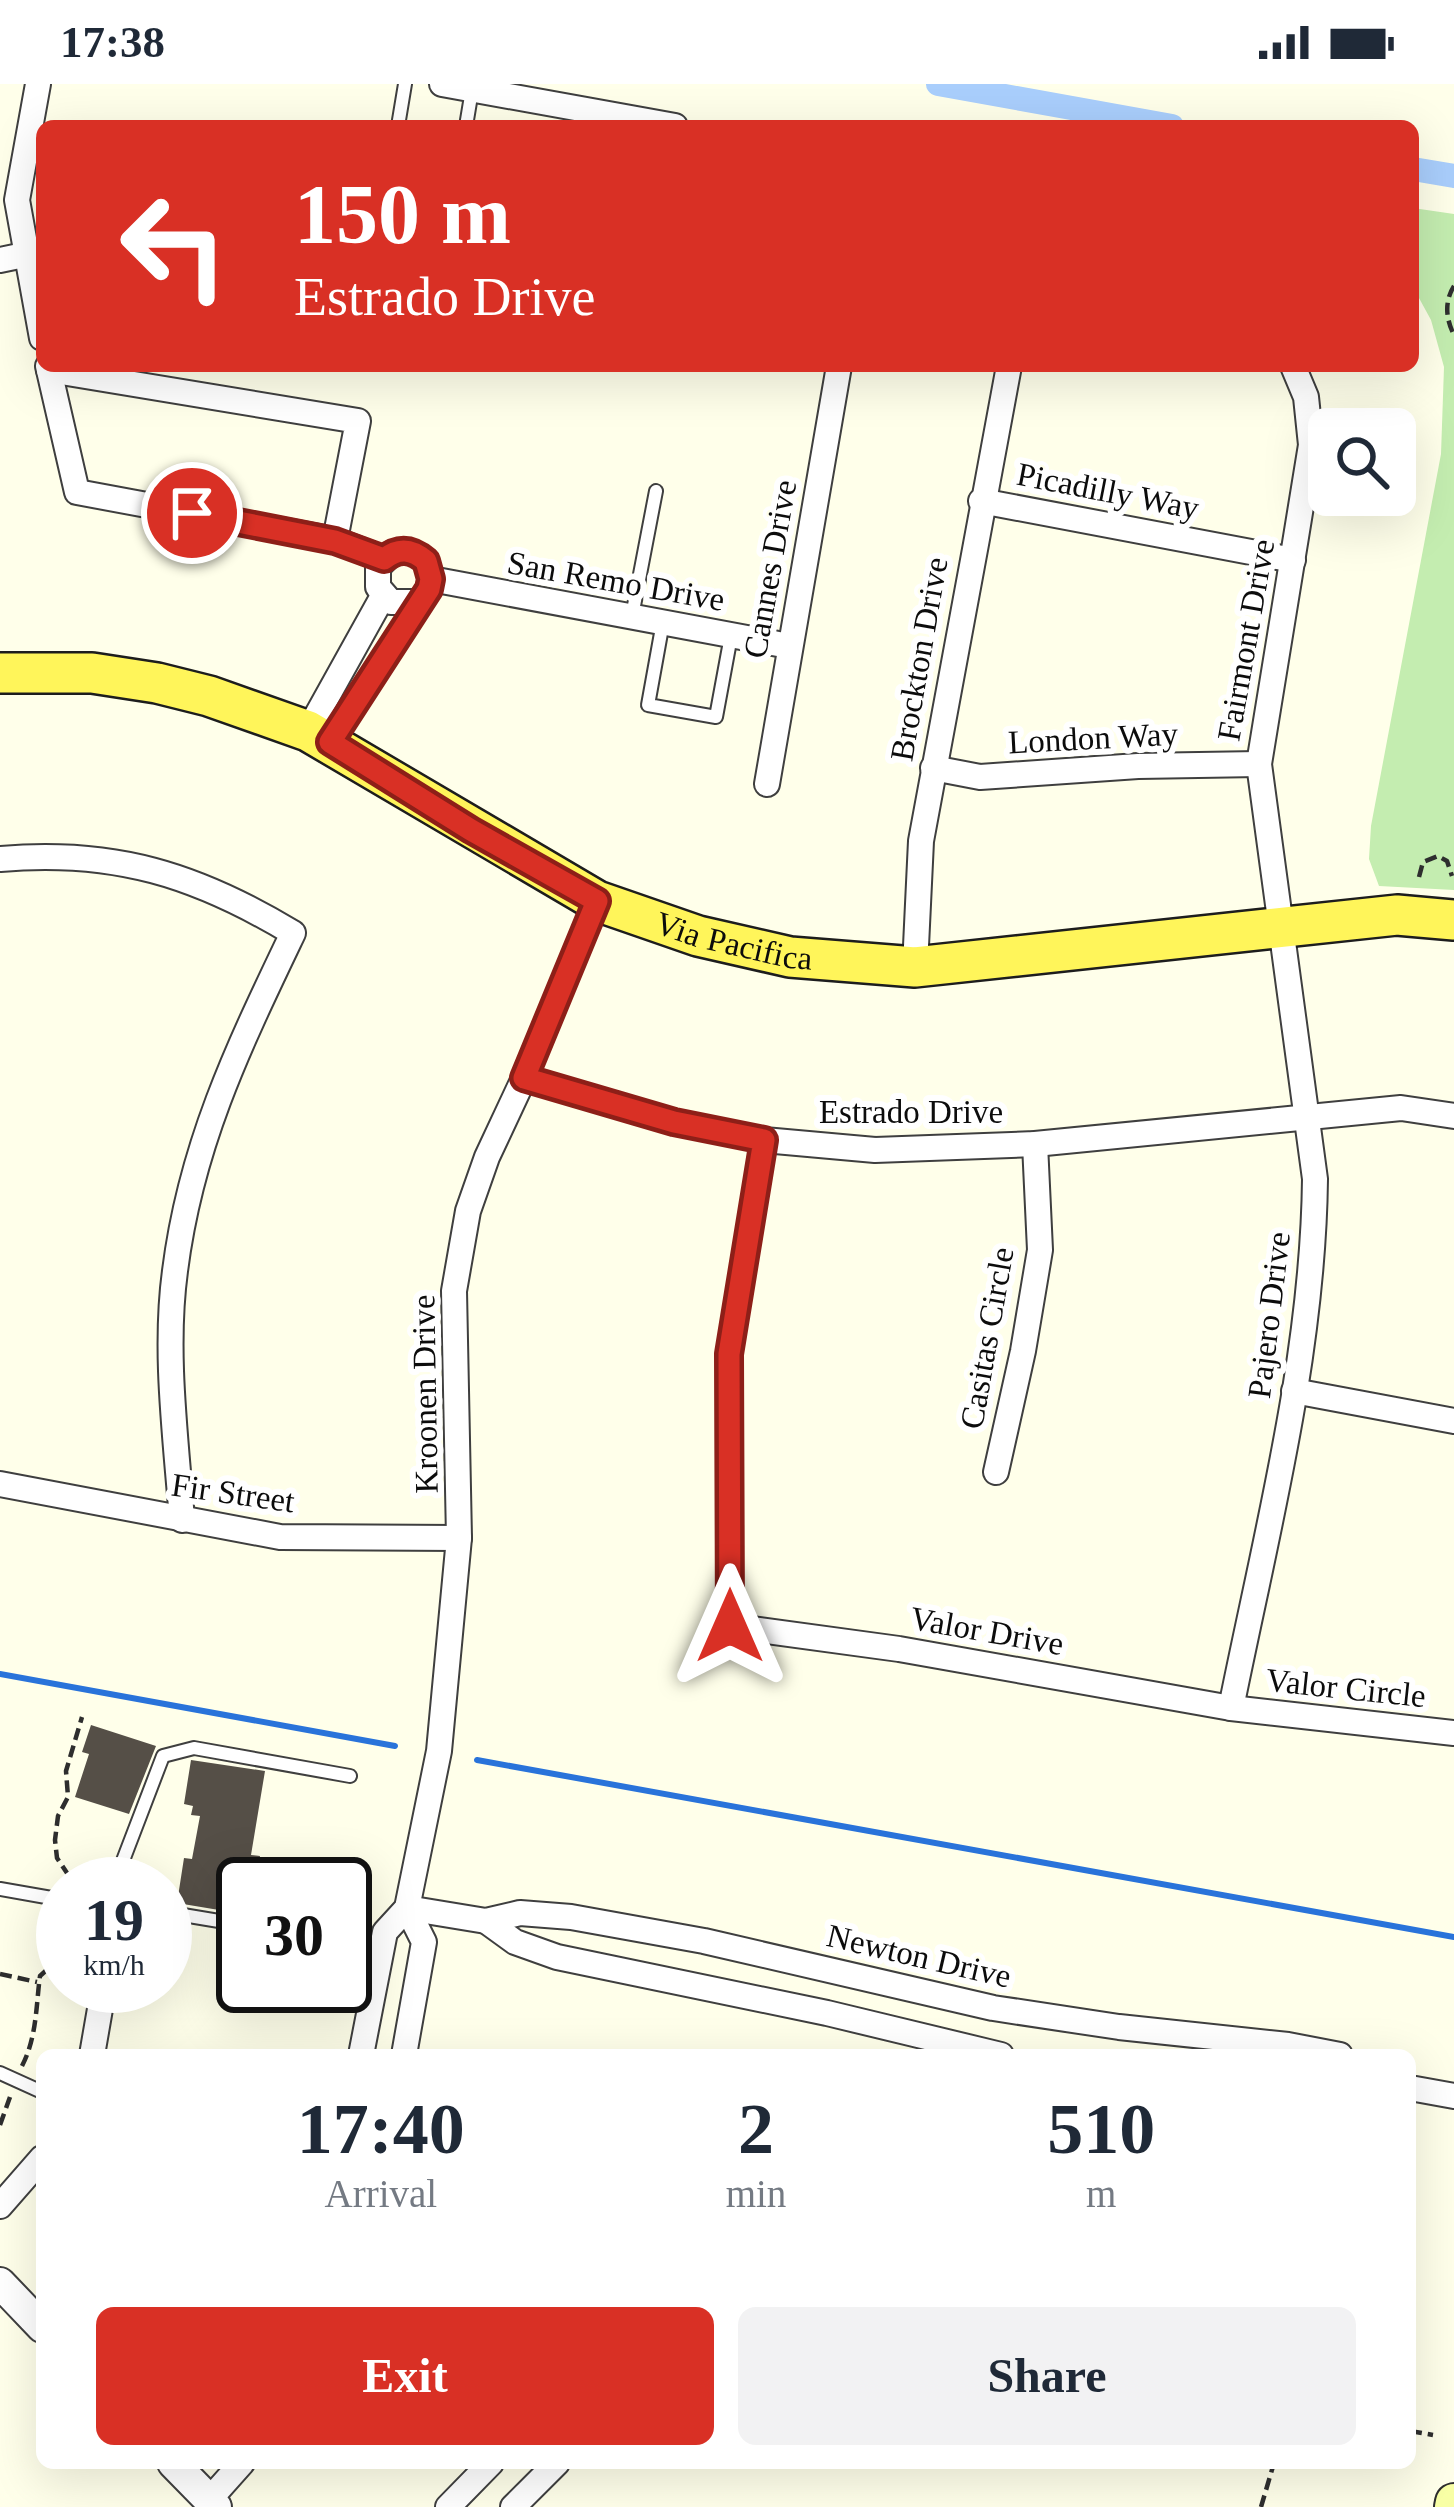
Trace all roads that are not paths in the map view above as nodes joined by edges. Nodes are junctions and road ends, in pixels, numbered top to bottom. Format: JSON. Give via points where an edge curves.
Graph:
{"nodes":[{"id":1,"x":38,"y":84,"type":"edge"},
{"id":2,"x":405,"y":84,"type":"edge"},
{"id":3,"x":442,"y":84,"type":"edge"},
{"id":4,"x":472,"y":89,"type":"junction"},
{"id":5,"x":399,"y":120,"type":"edge"},
{"id":6,"x":467,"y":120,"type":"edge"},
{"id":7,"x":642,"y":120,"type":"edge"},
{"id":8,"x":12,"y":258,"type":"edge"},
{"id":9,"x":36,"y":322,"type":"edge"},
{"id":10,"x":49,"y":372,"type":"edge"},
{"id":11,"x":71,"y":372,"type":"edge"},
{"id":12,"x":838,"y":372,"type":"edge"},
{"id":13,"x":1008,"y":372,"type":"edge"},
{"id":14,"x":1296,"y":372,"type":"edge"},
{"id":15,"x":656,"y":491,"type":"dead end"},
{"id":16,"x":981,"y":501,"type":"junction"},
{"id":17,"x":335,"y":541,"type":"junction"},
{"id":18,"x":384,"y":559,"type":"junction"},
{"id":19,"x":1293,"y":560,"type":"junction"},
{"id":20,"x":431,"y":579,"type":"junction"},
{"id":21,"x":383,"y":596,"type":"junction"},
{"id":22,"x":417,"y":602,"type":"junction"},
{"id":23,"x":632,"y":616,"type":"junction"},
{"id":24,"x":663,"y":622,"type":"junction"},
{"id":25,"x":731,"y":635,"type":"junction"},
{"id":26,"x":790,"y":646,"type":"junction"},
{"id":27,"x":0,"y":674,"type":"edge"},
{"id":28,"x":319,"y":737,"type":"junction"},
{"id":29,"x":1258,"y":764,"type":"junction"},
{"id":30,"x":933,"y":768,"type":"junction"},
{"id":31,"x":766,"y":784,"type":"dead end"},
{"id":32,"x":0,"y":859,"type":"edge"},
{"id":33,"x":597,"y":901,"type":"junction"},
{"id":34,"x":1454,"y":920,"type":"edge"},
{"id":35,"x":1282,"y":927,"type":"junction"},
{"id":36,"x":915,"y":967,"type":"junction"},
{"id":37,"x":524,"y":1078,"type":"junction"},
{"id":38,"x":1304,"y":1115,"type":"junction"},
{"id":39,"x":1454,"y":1116,"type":"edge"},
{"id":40,"x":764,"y":1140,"type":"junction"},
{"id":41,"x":1035,"y":1144,"type":"junction"},
{"id":42,"x":1294,"y":1391,"type":"junction"},
{"id":43,"x":1454,"y":1421,"type":"edge"},
{"id":44,"x":995,"y":1472,"type":"dead end"},
{"id":45,"x":0,"y":1484,"type":"edge"},
{"id":46,"x":182,"y":1520,"type":"junction"},
{"id":47,"x":459,"y":1538,"type":"junction"},
{"id":48,"x":1232,"y":1708,"type":"junction"},
{"id":49,"x":1454,"y":1733,"type":"edge"},
{"id":50,"x":350,"y":1775,"type":"dead end"},
{"id":51,"x":125,"y":1857,"type":"edge"},
{"id":52,"x":0,"y":1889,"type":"edge"},
{"id":53,"x":36,"y":1895,"type":"edge"},
{"id":54,"x":407,"y":1908,"type":"junction"},
{"id":55,"x":486,"y":1921,"type":"junction"},
{"id":56,"x":99,"y":2013,"type":"edge"},
{"id":57,"x":93,"y":2049,"type":"edge"},
{"id":58,"x":363,"y":2049,"type":"edge"},
{"id":59,"x":405,"y":2049,"type":"edge"},
{"id":60,"x":976,"y":2049,"type":"edge"},
{"id":61,"x":1312,"y":2049,"type":"edge"},
{"id":62,"x":0,"y":2073,"type":"edge"},
{"id":63,"x":36,"y":2089,"type":"edge"},
{"id":64,"x":1416,"y":2089,"type":"edge"},
{"id":65,"x":1454,"y":2096,"type":"edge"},
{"id":66,"x":36,"y":2171,"type":"edge"},
{"id":67,"x":0,"y":2206,"type":"edge"},
{"id":68,"x":0,"y":2283,"type":"edge"},
{"id":69,"x":36,"y":2321,"type":"edge"},
{"id":70,"x":181,"y":2469,"type":"edge"},
{"id":71,"x":238,"y":2469,"type":"edge"},
{"id":72,"x":485,"y":2469,"type":"edge"},
{"id":73,"x":550,"y":2469,"type":"edge"},
{"id":74,"x":212,"y":2504,"type":"edge"},
{"id":75,"x":448,"y":2507,"type":"edge"},
{"id":76,"x":513,"y":2507,"type":"edge"}],
"edges":[{"from":1,"to":8,"type":"street"},
{"from":2,"to":5,"type":"lane"},
{"from":3,"to":4,"type":"street"},
{"from":4,"to":6,"type":"lane"},
{"from":4,"to":7,"type":"street"},
{"from":8,"to":9,"type":"street"},
{"from":10,"to":17,"type":"street","via":[[76,492]]},
{"from":11,"to":17,"type":"street","via":[[358,421]]},
{"from":12,"to":26,"type":"street","name":"Cannes Drive"},
{"from":13,"to":16,"type":"street","name":"Brockton Drive"},
{"from":14,"to":19,"type":"street","name":"Fairmont Drive","via":[[1312,445]]},
{"from":15,"to":23,"type":"lane"},
{"from":16,"to":19,"type":"street","name":"Picadilly Way"},
{"from":16,"to":30,"type":"street","name":"Brockton Drive"},
{"from":17,"to":18,"type":"street"},
{"from":18,"to":20,"type":"street","via":[[410,551],[426,561]]},
{"from":18,"to":21,"type":"street","via":[[376,577]]},
{"from":19,"to":29,"type":"street","name":"Fairmont Drive"},
{"from":20,"to":22,"type":"street"},
{"from":20,"to":23,"type":"street","name":"San Remo Drive"},
{"from":21,"to":22,"type":"street","via":[[399,605]]},
{"from":21,"to":28,"type":"street"},
{"from":22,"to":28,"type":"street"},
{"from":23,"to":24,"type":"street","name":"San Remo Drive"},
{"from":24,"to":25,"type":"street","name":"San Remo Drive"},
{"from":24,"to":25,"type":"lane","via":[[648,705],[716,717]]},
{"from":25,"to":26,"type":"street","name":"San Remo Drive"},
{"from":26,"to":31,"type":"street","name":"Cannes Drive"},
{"from":27,"to":28,"type":"main road","name":"Via Pacifica","via":[[70,672],[157,683]]},
{"from":28,"to":33,"type":"main road","name":"Via Pacifica"},
{"from":29,"to":30,"type":"street","name":"London Way","via":[[997,777]]},
{"from":29,"to":35,"type":"street","name":"Fairmont Drive"},
{"from":30,"to":36,"type":"street","name":"Brockton Drive"},
{"from":32,"to":46,"type":"street","via":[[169,872],[235,897],[293,933],[224,1079],[186,1200],[174,1276],[172,1386]]},
{"from":33,"to":36,"type":"main road","name":"Via Pacifica","via":[[790,957]]},
{"from":33,"to":37,"type":"street","name":"Kroonen Drive"},
{"from":34,"to":35,"type":"main road","name":"Via Pacifica","via":[[1397,915]]},
{"from":35,"to":36,"type":"main road","name":"Via Pacifica"},
{"from":35,"to":38,"type":"street","name":"Pajero Drive"},
{"from":37,"to":40,"type":"street","name":"Estrado Drive"},
{"from":37,"to":47,"type":"street","name":"Kroonen Drive","via":[[468,1211],[454,1291]]},
{"from":38,"to":39,"type":"street","name":"Estrado Drive","via":[[1401,1108]]},
{"from":38,"to":41,"type":"street","name":"Estrado Drive"},
{"from":38,"to":42,"type":"street","name":"Pajero Drive","via":[[1315,1247]]},
{"from":40,"to":41,"type":"street","name":"Estrado Drive","via":[[875,1150]]},
{"from":40,"to":48,"type":"street","name":"Valor Drive","via":[[729,1354],[730,1626]]},
{"from":41,"to":44,"type":"street","name":"Casitas Circle","via":[[1040,1250]]},
{"from":42,"to":43,"type":"street"},
{"from":42,"to":48,"type":"street","name":"Pajero Drive"},
{"from":45,"to":46,"type":"street","name":"Fir Street"},
{"from":46,"to":47,"type":"street","name":"Fir Street","via":[[280,1537]]},
{"from":47,"to":54,"type":"street","name":"Kroonen Drive","via":[[440,1750]]},
{"from":48,"to":49,"type":"street","name":"Valor Circle"},
{"from":50,"to":51,"type":"lane","via":[[194,1748],[164,1756]]},
{"from":52,"to":53,"type":"lane"},
{"from":54,"to":55,"type":"street","name":"Newton Drive"},
{"from":54,"to":58,"type":"street","name":"Kroonen Drive","via":[[385,1932]]},
{"from":54,"to":59,"type":"street","name":"Kroonen Drive","via":[[424,1942]]},
{"from":55,"to":60,"type":"street","name":"Newton Drive","via":[[557,1957]]},
{"from":55,"to":61,"type":"street","name":"Newton Drive","via":[[520,1913],[571,1917],[993,2008]]},
{"from":56,"to":57,"type":"street"},
{"from":62,"to":63,"type":"lane"},
{"from":64,"to":65,"type":"street"},
{"from":66,"to":67,"type":"street"},
{"from":68,"to":69,"type":"street"},
{"from":70,"to":74,"type":"street"},
{"from":71,"to":74,"type":"street"},
{"from":72,"to":75,"type":"street"},
{"from":73,"to":76,"type":"street"}]}
